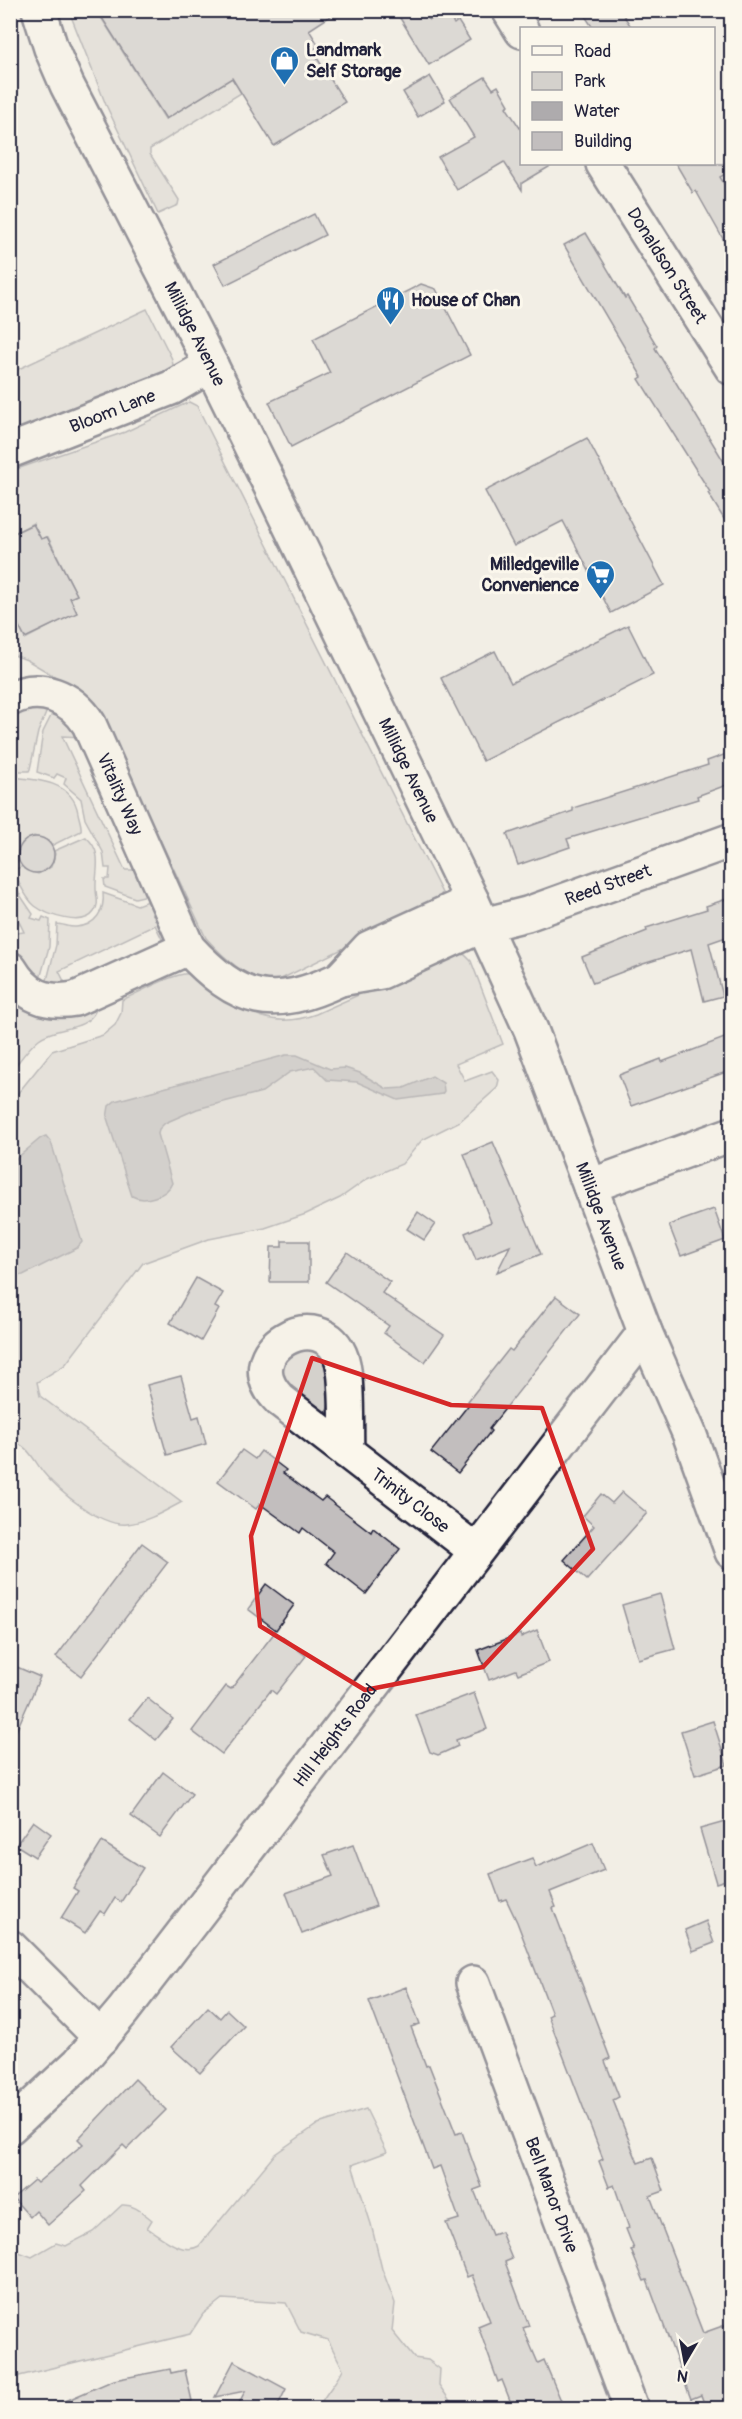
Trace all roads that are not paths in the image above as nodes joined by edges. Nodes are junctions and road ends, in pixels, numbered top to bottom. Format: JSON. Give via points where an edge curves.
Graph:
{"nodes":[{"id":1,"x":39,"y":10,"type":"edge"},
{"id":2,"x":509,"y":10,"type":"edge"},
{"id":3,"x":520,"y":28,"type":"edge"},
{"id":4,"x":604,"y":165,"type":"edge"},
{"id":5,"x":211,"y":365,"type":"junction"},
{"id":6,"x":732,"y":368,"type":"edge"},
{"id":7,"x":10,"y":451,"type":"edge"},
{"id":8,"x":10,"y":699,"type":"edge"},
{"id":9,"x":732,"y":840,"type":"edge"},
{"id":10,"x":478,"y":913,"type":"junction"},
{"id":11,"x":188,"y":948,"type":"junction"},
{"id":12,"x":10,"y":969,"type":"edge"},
{"id":13,"x":732,"y":1134,"type":"edge"},
{"id":14,"x":590,"y":1186,"type":"junction"},
{"id":15,"x":645,"y":1332,"type":"junction"},
{"id":16,"x":347,"y":1452,"type":"dead end"},
{"id":17,"x":476,"y":1551,"type":"junction"},
{"id":18,"x":732,"y":1552,"type":"edge"},
{"id":19,"x":10,"y":1947,"type":"edge"},
{"id":20,"x":473,"y":1983,"type":"dead end"},
{"id":21,"x":101,"y":2038,"type":"junction"},
{"id":22,"x":10,"y":2127,"type":"edge"},
{"id":23,"x":631,"y":2409,"type":"edge"}],
"edges":[{"from":1,"to":5,"type":"street","name":"Millidge Avenue","via":[[67,85]]},
{"from":2,"to":3,"type":"street"},
{"from":4,"to":6,"type":"street","name":"Donaldson Street"},
{"from":5,"to":7,"type":"street","name":"Bloom Lane","via":[[171,388]]},
{"from":5,"to":10,"type":"street","name":"Millidge Avenue"},
{"from":8,"to":11,"type":"street","name":"Vitality Way","via":[[40,691],[58,696],[81,712]]},
{"from":9,"to":10,"type":"street","name":"Reed Street","via":[[527,914]]},
{"from":10,"to":11,"type":"street","name":"Vitality Way","via":[[381,972],[340,979],[292,997],[267,999],[245,993],[209,971]]},
{"from":10,"to":14,"type":"street","name":"Millidge Avenue","via":[[531,1030]]},
{"from":11,"to":12,"type":"street","via":[[75,999],[58,1002],[38,998]]},
{"from":13,"to":14,"type":"street"},
{"from":14,"to":15,"type":"street","name":"Millidge Avenue"},
{"from":15,"to":17,"type":"street","name":"Hill Heights Road"},
{"from":15,"to":18,"type":"street","name":"Millidge Avenue","via":[[689,1433]]},
{"from":16,"to":17,"type":"street","name":"Trinity Close"},
{"from":17,"to":21,"type":"street","name":"Hill Heights Road"},
{"from":19,"to":21,"type":"street"},
{"from":20,"to":23,"type":"street","name":"Bell Manor Drive"},
{"from":21,"to":22,"type":"street","name":"Hill Heights Road"}]}
